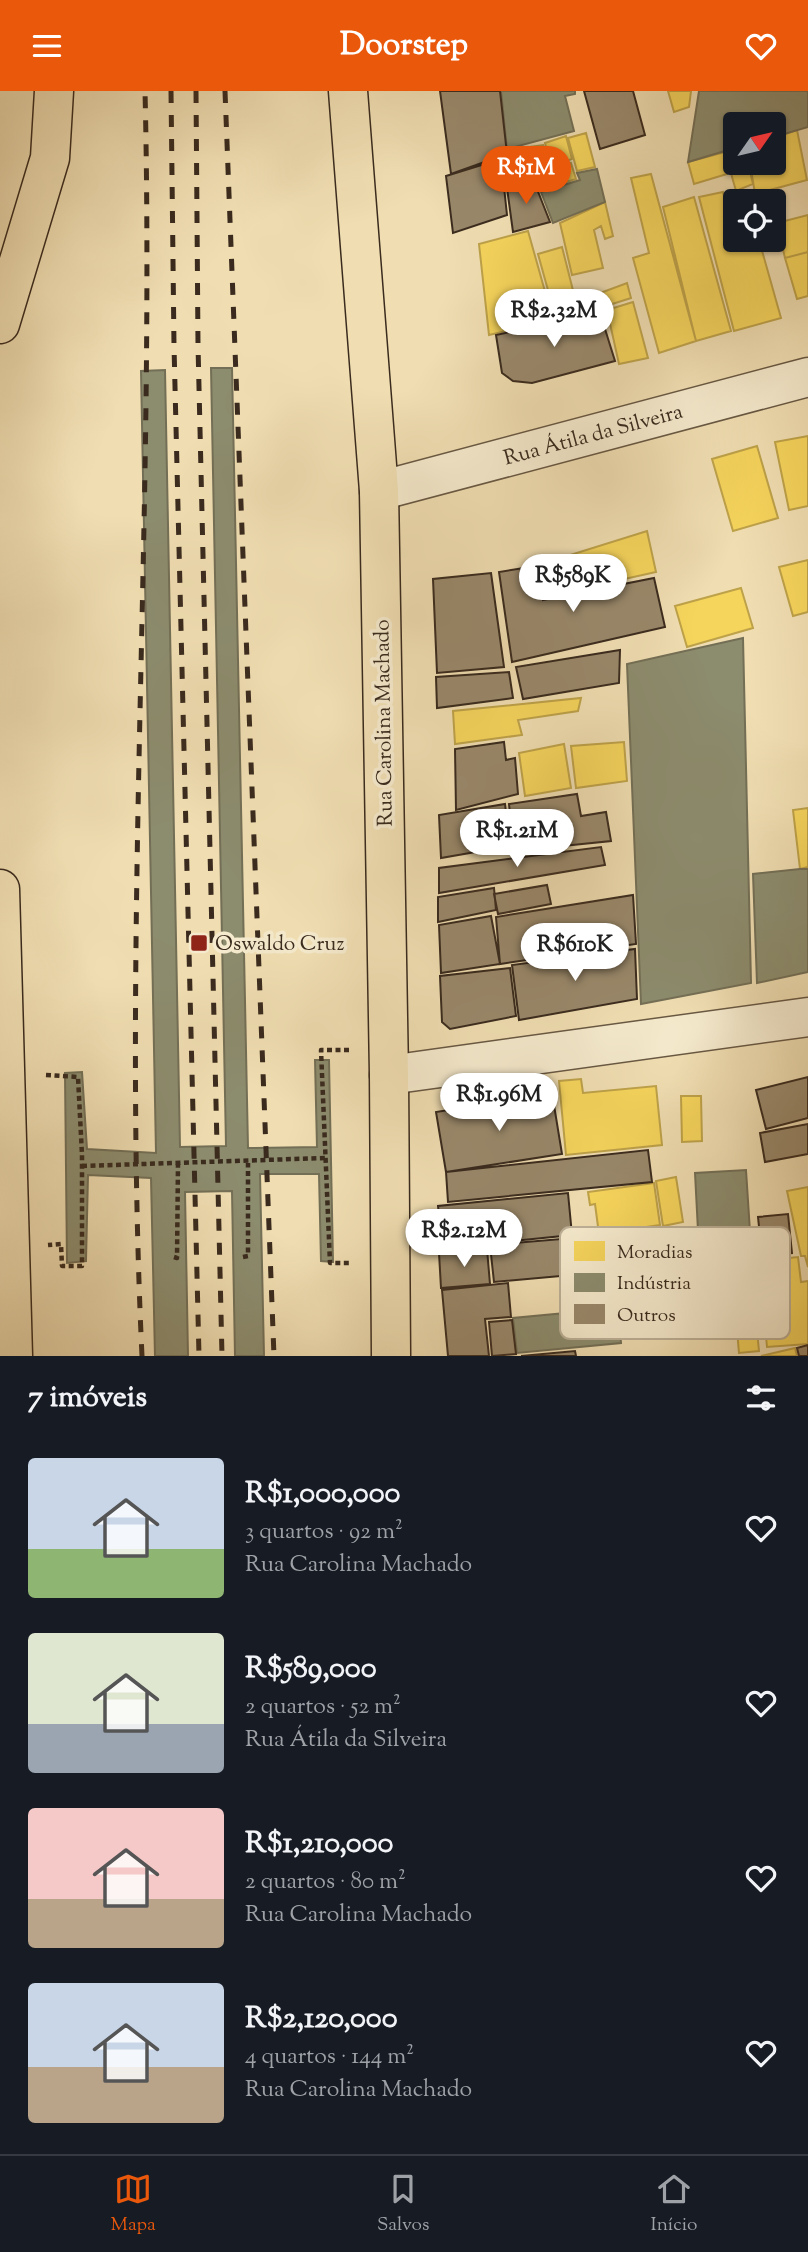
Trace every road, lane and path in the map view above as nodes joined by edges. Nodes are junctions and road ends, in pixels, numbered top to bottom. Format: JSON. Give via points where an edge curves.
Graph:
{"nodes":[{"id":1,"x":54,"y":91,"type":"edge"},
{"id":2,"x":348,"y":91,"type":"edge"},
{"id":3,"x":0,"y":324,"type":"edge"},
{"id":4,"x":808,"y":377,"type":"edge"},
{"id":5,"x":379,"y":491,"type":"junction"},
{"id":6,"x":0,"y":889,"type":"edge"},
{"id":7,"x":808,"y":1017,"type":"edge"},
{"id":8,"x":321,"y":1050,"type":"dead end"},
{"id":9,"x":389,"y":1075,"type":"junction"},
{"id":10,"x":78,"y":1077,"type":"dead end"},
{"id":11,"x":325,"y":1158,"type":"junction"},
{"id":12,"x":248,"y":1163,"type":"junction"},
{"id":13,"x":178,"y":1164,"type":"junction"},
{"id":14,"x":82,"y":1166,"type":"junction"},
{"id":15,"x":174,"y":1257,"type":"dead end"},
{"id":16,"x":243,"y":1257,"type":"dead end"},
{"id":17,"x":330,"y":1263,"type":"dead end"},
{"id":18,"x":82,"y":1266,"type":"dead end"},
{"id":19,"x":13,"y":1356,"type":"edge"},
{"id":20,"x":391,"y":1356,"type":"edge"}],
"edges":[{"from":1,"to":3,"type":"main road","via":[[50,158]]},
{"from":2,"to":5,"type":"main road","name":"Rua Carolina Machado"},
{"from":4,"to":5,"type":"street","name":"Rua Átila da Silveira"},
{"from":5,"to":9,"type":"main road","name":"Rua Carolina Machado"},
{"from":6,"to":19,"type":"main road"},
{"from":7,"to":9,"type":"street"},
{"from":8,"to":11,"type":"path"},
{"from":9,"to":20,"type":"main road","name":"Rua Carolina Machado"},
{"from":10,"to":14,"type":"path"},
{"from":11,"to":12,"type":"path","bridge":true},
{"from":11,"to":17,"type":"path"},
{"from":12,"to":13,"type":"path","bridge":true},
{"from":12,"to":16,"type":"path","via":[[248,1256]]},
{"from":13,"to":14,"type":"path","bridge":true},
{"from":13,"to":15,"type":"path"},
{"from":14,"to":18,"type":"path"}]}
